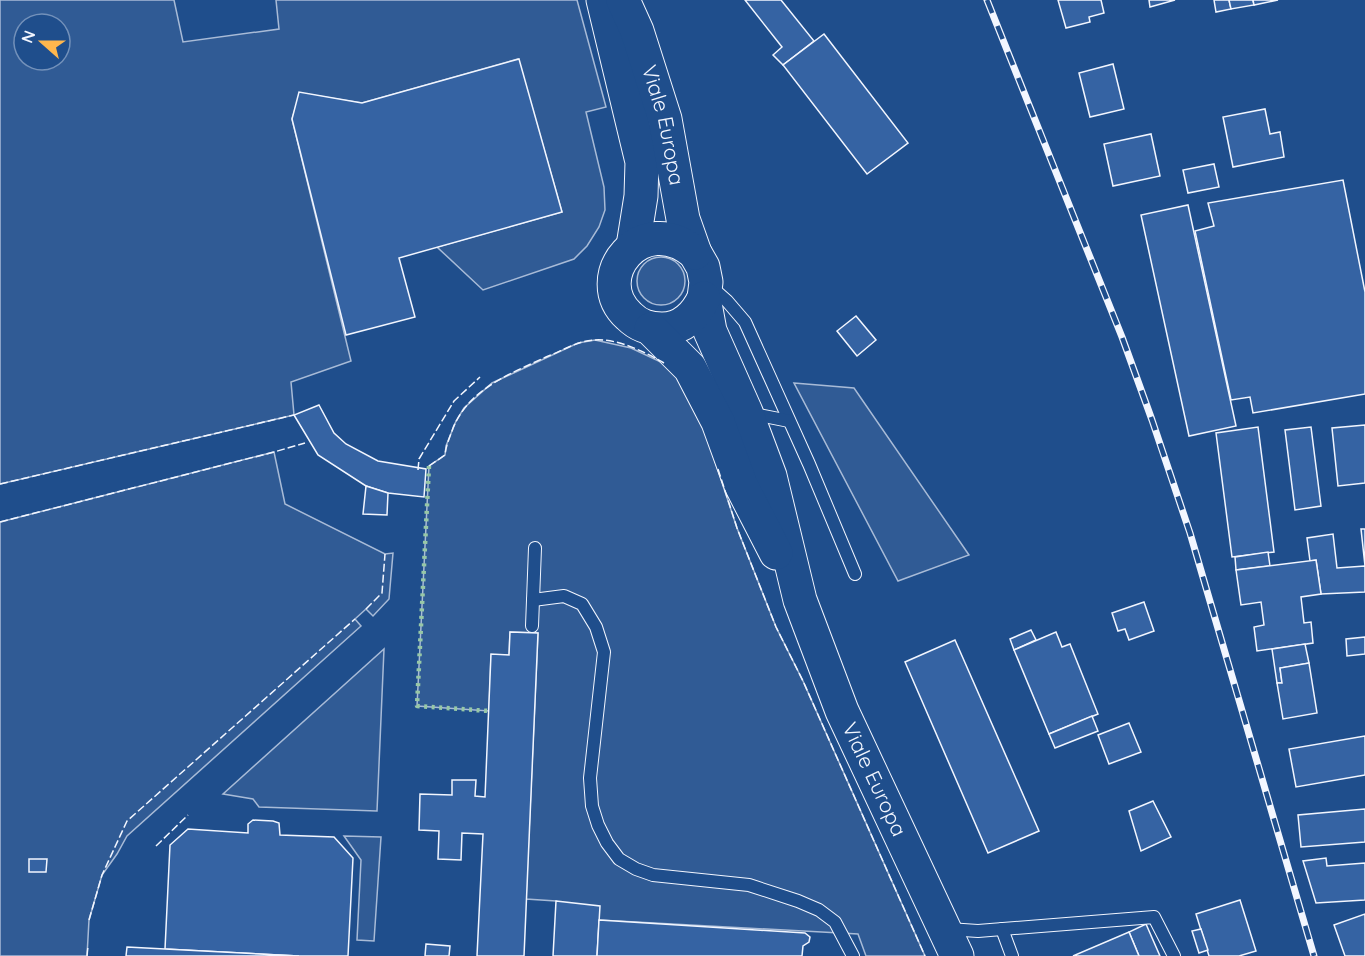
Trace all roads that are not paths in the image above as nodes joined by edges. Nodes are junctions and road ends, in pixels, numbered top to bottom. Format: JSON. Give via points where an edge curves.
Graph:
{"nodes":[{"id":1,"x":603,"y":0,"type":"edge"},
{"id":2,"x":623,"y":0,"type":"edge"},
{"id":3,"x":633,"y":246,"type":"junction"},
{"id":4,"x":702,"y":278,"type":"junction"},
{"id":5,"x":651,"y":328,"type":"junction"},
{"id":6,"x":746,"y":412,"type":"junction"},
{"id":7,"x":789,"y":422,"type":"junction"},
{"id":8,"x":535,"y":548,"type":"dead end"},
{"id":9,"x":855,"y":574,"type":"dead end"},
{"id":10,"x":532,"y":600,"type":"junction"},
{"id":11,"x":800,"y":600,"type":"junction"},
{"id":12,"x":532,"y":626,"type":"dead end"},
{"id":13,"x":1002,"y":929,"type":"junction"},
{"id":14,"x":950,"y":942,"type":"edge"},
{"id":15,"x":853,"y":956,"type":"edge"},
{"id":16,"x":1012,"y":956,"type":"edge"},
{"id":17,"x":1174,"y":956,"type":"edge"}],
"edges":[{"from":1,"to":3,"type":"main road","name":"Viale Europa","via":[[642,162]]},
{"from":2,"to":4,"type":"main road","name":"Viale Europa","via":[[665,119],[683,219]]},
{"from":3,"to":4,"type":"main road","via":[[645,240],[672,239],[684,245]]},
{"from":3,"to":5,"type":"main road","name":"Viale Europa","via":[[617,268],[617,298],[635,322]]},
{"from":4,"to":5,"type":"main road","via":[[698,310],[689,320],[664,329]]},
{"from":4,"to":6,"type":"main road","name":"Viale Europa","via":[[710,331]]},
{"from":4,"to":7,"type":"lane","via":[[745,322]]},
{"from":5,"to":11,"type":"main road","name":"Viale Europa","via":[[690,368],[718,422],[741,485]]},
{"from":6,"to":7,"type":"lane"},
{"from":6,"to":11,"type":"main road","name":"Viale Europa","via":[[770,476]]},
{"from":7,"to":9,"type":"lane"},
{"from":8,"to":10,"type":"lane"},
{"from":10,"to":12,"type":"lane"},
{"from":10,"to":15,"type":"lane","via":[[564,596],[582,604],[596,627],[603,652],[590,778],[592,806],[607,843],[620,859],[653,876],[749,885],[819,910],[835,922]]},
{"from":11,"to":14,"type":"main road","name":"Viale Europa","via":[[842,711]]},
{"from":13,"to":14,"type":"lane","via":[[978,931]]},
{"from":13,"to":16,"type":"lane"},
{"from":13,"to":17,"type":"lane","via":[[1154,917]]}]}
